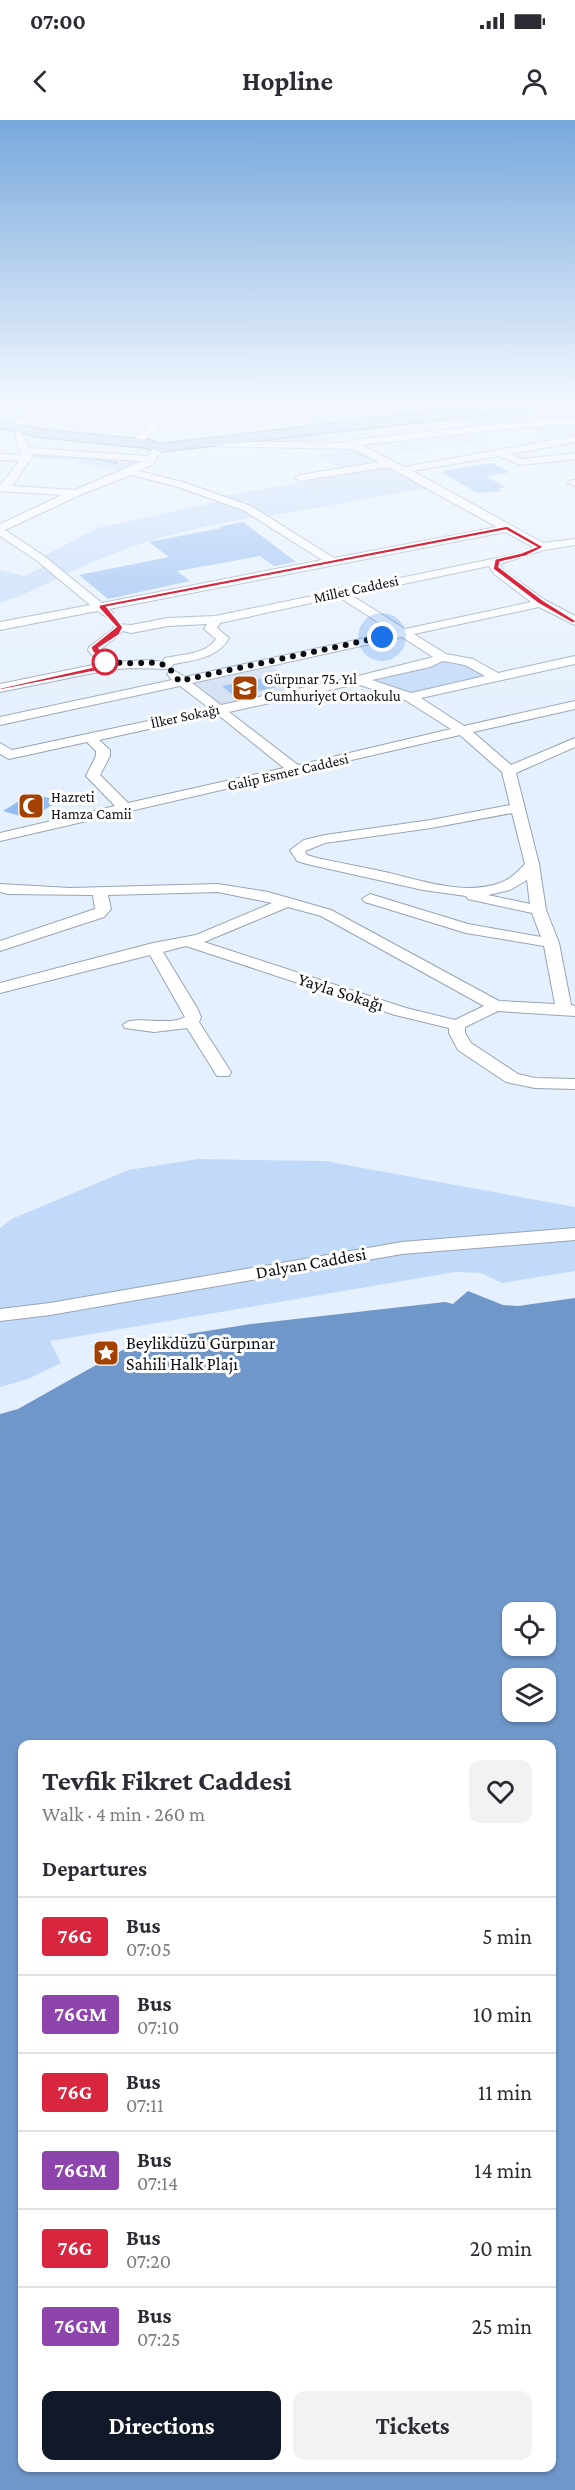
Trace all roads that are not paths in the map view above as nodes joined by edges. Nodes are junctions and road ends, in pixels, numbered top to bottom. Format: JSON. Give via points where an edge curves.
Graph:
{"nodes":[{"id":1,"x":29,"y":513,"type":"edge"},
{"id":2,"x":254,"y":513,"type":"edge"},
{"id":3,"x":479,"y":513,"type":"edge"},
{"id":4,"x":6,"y":522,"type":"edge"},
{"id":5,"x":507,"y":528,"type":"junction"},
{"id":6,"x":0,"y":530,"type":"edge"},
{"id":7,"x":575,"y":542,"type":"edge"},
{"id":8,"x":414,"y":544,"type":"junction"},
{"id":9,"x":541,"y":547,"type":"junction"},
{"id":10,"x":524,"y":555,"type":"junction"},
{"id":11,"x":331,"y":561,"type":"junction"},
{"id":12,"x":497,"y":561,"type":"junction"},
{"id":13,"x":445,"y":562,"type":"junction"},
{"id":14,"x":517,"y":585,"type":"junction"},
{"id":15,"x":338,"y":592,"type":"junction"},
{"id":16,"x":541,"y":603,"type":"junction"},
{"id":17,"x":102,"y":606,"type":"junction"},
{"id":18,"x":575,"y":621,"type":"edge"},
{"id":19,"x":213,"y":624,"type":"junction"},
{"id":20,"x":0,"y":627,"type":"edge"},
{"id":21,"x":118,"y":630,"type":"junction"},
{"id":22,"x":404,"y":633,"type":"junction"},
{"id":23,"x":442,"y":657,"type":"junction"},
{"id":24,"x":575,"y":660,"type":"edge"},
{"id":25,"x":167,"y":663,"type":"junction"},
{"id":26,"x":100,"y":664,"type":"junction"},
{"id":27,"x":497,"y":678,"type":"junction"},
{"id":28,"x":358,"y":680,"type":"junction"},
{"id":29,"x":179,"y":681,"type":"junction"},
{"id":30,"x":0,"y":688,"type":"edge"},
{"id":31,"x":410,"y":697,"type":"junction"},
{"id":32,"x":575,"y":700,"type":"edge"},
{"id":33,"x":575,"y":705,"type":"edge"},
{"id":34,"x":217,"y":709,"type":"junction"},
{"id":35,"x":0,"y":721,"type":"edge"},
{"id":36,"x":458,"y":730,"type":"junction"},
{"id":37,"x":89,"y":737,"type":"junction"},
{"id":38,"x":575,"y":742,"type":"edge"},
{"id":39,"x":0,"y":747,"type":"edge"},
{"id":40,"x":292,"y":768,"type":"junction"},
{"id":41,"x":509,"y":771,"type":"junction"},
{"id":42,"x":121,"y":804,"type":"junction"},
{"id":43,"x":517,"y":808,"type":"junction"},
{"id":44,"x":0,"y":831,"type":"edge"},
{"id":45,"x":0,"y":837,"type":"edge"},
{"id":46,"x":532,"y":864,"type":"junction"},
{"id":47,"x":0,"y":888,"type":"edge"},
{"id":48,"x":100,"y":891,"type":"junction"},
{"id":49,"x":453,"y":891,"type":"junction"},
{"id":50,"x":370,"y":899,"type":"dead end"},
{"id":51,"x":287,"y":902,"type":"junction"},
{"id":52,"x":538,"y":910,"type":"junction"},
{"id":53,"x":473,"y":913,"type":"junction"},
{"id":54,"x":186,"y":941,"type":"junction"},
{"id":55,"x":551,"y":943,"type":"junction"},
{"id":56,"x":0,"y":946,"type":"edge"},
{"id":57,"x":153,"y":948,"type":"junction"},
{"id":58,"x":0,"y":988,"type":"edge"},
{"id":59,"x":496,"y":1006,"type":"junction"},
{"id":60,"x":571,"y":1014,"type":"edge"},
{"id":61,"x":190,"y":1022,"type":"junction"},
{"id":62,"x":131,"y":1025,"type":"dead end"},
{"id":63,"x":457,"y":1025,"type":"junction"},
{"id":64,"x":223,"y":1072,"type":"dead end"},
{"id":65,"x":575,"y":1084,"type":"edge"},
{"id":66,"x":575,"y":1234,"type":"edge"},
{"id":67,"x":50,"y":1309,"type":"junction"},
{"id":68,"x":0,"y":1315,"type":"edge"},
{"id":69,"x":0,"y":1329,"type":"edge"}],
"edges":[{"from":1,"to":4,"type":"street"},
{"from":2,"to":11,"type":"street"},
{"from":3,"to":5,"type":"street"},
{"from":4,"to":6,"type":"street"},
{"from":5,"to":8,"type":"street"},
{"from":5,"to":9,"type":"street"},
{"from":6,"to":17,"type":"street"},
{"from":7,"to":9,"type":"street","name":"Millet Caddesi"},
{"from":8,"to":11,"type":"street"},
{"from":8,"to":13,"type":"street"},
{"from":9,"to":10,"type":"street","name":"Millet Caddesi"},
{"from":10,"to":12,"type":"street","name":"Millet Caddesi"},
{"from":10,"to":14,"type":"street","via":[[509,568],[508,573]]},
{"from":11,"to":17,"type":"street"},
{"from":12,"to":13,"type":"street","name":"Millet Caddesi"},
{"from":12,"to":14,"type":"street","via":[[498,572]]},
{"from":13,"to":15,"type":"street","name":"Millet Caddesi"},
{"from":14,"to":16,"type":"street"},
{"from":15,"to":19,"type":"street","name":"Millet Caddesi"},
{"from":15,"to":22,"type":"street"},
{"from":16,"to":18,"type":"street"},
{"from":16,"to":22,"type":"street"},
{"from":17,"to":20,"type":"street"},
{"from":17,"to":21,"type":"street"},
{"from":19,"to":21,"type":"street","via":[[168,622]]},
{"from":19,"to":25,"type":"street","via":[[223,638],[215,650]]},
{"from":21,"to":26,"type":"street","via":[[95,647]]},
{"from":22,"to":23,"type":"street"},
{"from":22,"to":29,"type":"street"},
{"from":23,"to":27,"type":"street","via":[[469,662]]},
{"from":23,"to":28,"type":"street","name":"İlker Sokağı"},
{"from":24,"to":27,"type":"street"},
{"from":25,"to":26,"type":"street"},
{"from":25,"to":29,"type":"street"},
{"from":26,"to":30,"type":"street"},
{"from":27,"to":31,"type":"street"},
{"from":28,"to":31,"type":"street"},
{"from":28,"to":34,"type":"street","name":"İlker Sokağı"},
{"from":29,"to":34,"type":"street"},
{"from":29,"to":35,"type":"street"},
{"from":31,"to":36,"type":"street"},
{"from":32,"to":36,"type":"street"},
{"from":33,"to":36,"type":"street","name":"Galip Esmer Caddesi"},
{"from":34,"to":37,"type":"street","name":"İlker Sokağı"},
{"from":34,"to":40,"type":"street"},
{"from":36,"to":40,"type":"street","name":"Galip Esmer Caddesi"},
{"from":36,"to":41,"type":"street"},
{"from":37,"to":39,"type":"street","name":"İlker Sokağı","via":[[9,755]]},
{"from":37,"to":42,"type":"street","via":[[103,750],[93,776]]},
{"from":38,"to":41,"type":"street"},
{"from":40,"to":42,"type":"street"},
{"from":40,"to":45,"type":"street","name":"Galip Esmer Caddesi"},
{"from":41,"to":43,"type":"street"},
{"from":42,"to":44,"type":"street"},
{"from":43,"to":46,"type":"street"},
{"from":43,"to":49,"type":"street","via":[[325,839],[297,850],[302,858],[323,864]]},
{"from":46,"to":49,"type":"street","via":[[527,873],[508,885],[490,890]]},
{"from":46,"to":52,"type":"street"},
{"from":47,"to":48,"type":"street"},
{"from":48,"to":51,"type":"street","via":[[218,888]]},
{"from":48,"to":56,"type":"street","via":[[103,909],[99,914]]},
{"from":49,"to":53,"type":"street"},
{"from":50,"to":53,"type":"street"},
{"from":51,"to":54,"type":"street","via":[[234,926]]},
{"from":51,"to":59,"type":"street","via":[[326,913]]},
{"from":52,"to":53,"type":"street"},
{"from":52,"to":55,"type":"street"},
{"from":53,"to":55,"type":"street"},
{"from":54,"to":57,"type":"street"},
{"from":54,"to":63,"type":"street","name":"Yayla Sokağı","via":[[401,1012]]},
{"from":55,"to":60,"type":"street"},
{"from":57,"to":58,"type":"street"},
{"from":57,"to":61,"type":"street","via":[[188,1003],[193,1017]]},
{"from":59,"to":60,"type":"street","via":[[561,1021]]},
{"from":59,"to":63,"type":"street"},
{"from":61,"to":62,"type":"street","via":[[152,1028]]},
{"from":61,"to":64,"type":"street"},
{"from":63,"to":65,"type":"street","via":[[464,1046],[512,1078]]},
{"from":66,"to":67,"type":"street","name":"Dalyan Caddesi","via":[[402,1248]]},
{"from":67,"to":68,"type":"street","name":"Dalyan Caddesi"},
{"from":67,"to":69,"type":"street","name":"Dalyan Caddesi"}]}
